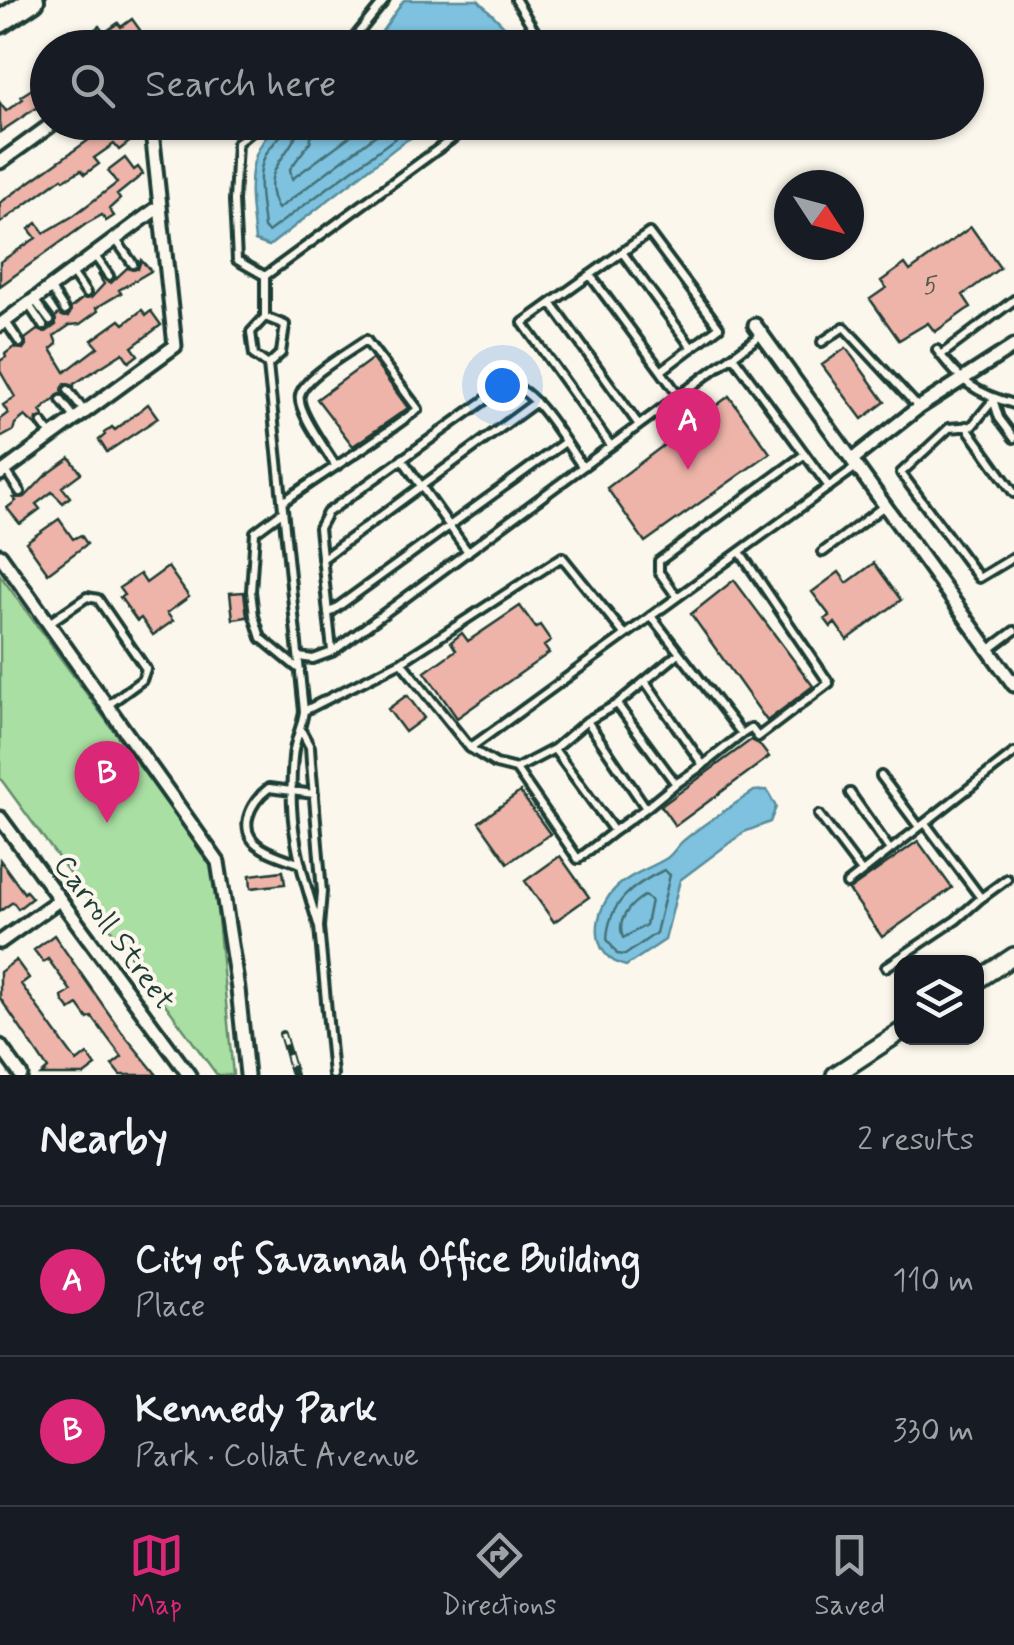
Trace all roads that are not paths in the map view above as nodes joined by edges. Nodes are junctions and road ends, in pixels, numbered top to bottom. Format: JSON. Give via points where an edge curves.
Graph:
{"nodes":[{"id":1,"x":34,"y":0,"type":"edge"},
{"id":2,"x":386,"y":0,"type":"edge"},
{"id":3,"x":516,"y":0,"type":"edge"},
{"id":4,"x":0,"y":22,"type":"edge"},
{"id":5,"x":361,"y":30,"type":"edge"},
{"id":6,"x":534,"y":30,"type":"edge"},
{"id":7,"x":30,"y":140,"type":"edge"},
{"id":8,"x":153,"y":140,"type":"edge"},
{"id":9,"x":241,"y":140,"type":"edge"},
{"id":10,"x":450,"y":140,"type":"edge"},
{"id":11,"x":0,"y":162,"type":"edge"},
{"id":12,"x":160,"y":206,"type":"junction"},
{"id":13,"x":116,"y":240,"type":"junction"},
{"id":14,"x":622,"y":252,"type":"junction"},
{"id":15,"x":94,"y":255,"type":"junction"},
{"id":16,"x":133,"y":264,"type":"dead end"},
{"id":17,"x":72,"y":272,"type":"junction"},
{"id":18,"x":590,"y":275,"type":"junction"},
{"id":19,"x":109,"y":276,"type":"dead end"},
{"id":20,"x":265,"y":276,"type":"junction"},
{"id":21,"x":50,"y":288,"type":"junction"},
{"id":22,"x":86,"y":293,"type":"dead end"},
{"id":23,"x":1014,"y":300,"type":"edge"},
{"id":24,"x":32,"y":302,"type":"junction"},
{"id":25,"x":551,"y":303,"type":"junction"},
{"id":26,"x":65,"y":310,"type":"dead end"},
{"id":27,"x":265,"y":317,"type":"junction"},
{"id":28,"x":2,"y":323,"type":"edge"},
{"id":29,"x":46,"y":324,"type":"dead end"},
{"id":30,"x":758,"y":330,"type":"joint"},
{"id":31,"x":822,"y":342,"type":"dead end"},
{"id":32,"x":20,"y":343,"type":"dead end"},
{"id":33,"x":1014,"y":346,"type":"edge"},
{"id":34,"x":692,"y":348,"type":"junction"},
{"id":35,"x":733,"y":356,"type":"junction"},
{"id":36,"x":268,"y":365,"type":"junction"},
{"id":37,"x":661,"y":371,"type":"junction"},
{"id":38,"x":960,"y":381,"type":"junction"},
{"id":39,"x":68,"y":390,"type":"dead end"},
{"id":40,"x":679,"y":396,"type":"junction"},
{"id":41,"x":994,"y":399,"type":"junction"},
{"id":42,"x":61,"y":400,"type":"dead end"},
{"id":43,"x":536,"y":402,"type":"junction"},
{"id":44,"x":1014,"y":404,"type":"edge"},
{"id":45,"x":918,"y":408,"type":"junction"},
{"id":46,"x":80,"y":416,"type":"junction"},
{"id":47,"x":42,"y":423,"type":"dead end"},
{"id":48,"x":639,"y":425,"type":"junction"},
{"id":49,"x":965,"y":425,"type":"junction"},
{"id":50,"x":52,"y":436,"type":"junction"},
{"id":51,"x":1014,"y":438,"type":"edge"},
{"id":52,"x":564,"y":442,"type":"junction"},
{"id":53,"x":611,"y":446,"type":"junction"},
{"id":54,"x":805,"y":454,"type":"junction"},
{"id":55,"x":402,"y":459,"type":"junction"},
{"id":56,"x":855,"y":462,"type":"junction"},
{"id":57,"x":335,"y":465,"type":"junction"},
{"id":58,"x":582,"y":467,"type":"junction"},
{"id":59,"x":3,"y":472,"type":"edge"},
{"id":60,"x":421,"y":486,"type":"junction"},
{"id":61,"x":829,"y":486,"type":"junction"},
{"id":62,"x":20,"y":492,"type":"dead end"},
{"id":63,"x":1014,"y":493,"type":"edge"},
{"id":64,"x":885,"y":505,"type":"junction"},
{"id":65,"x":283,"y":507,"type":"junction"},
{"id":66,"x":450,"y":526,"type":"junction"},
{"id":67,"x":468,"y":552,"type":"junction"},
{"id":68,"x":740,"y":552,"type":"junction"},
{"id":69,"x":823,"y":552,"type":"dead end"},
{"id":70,"x":0,"y":555,"type":"edge"},
{"id":71,"x":1014,"y":556,"type":"edge"},
{"id":72,"x":322,"y":559,"type":"junction"},
{"id":73,"x":677,"y":598,"type":"junction"},
{"id":74,"x":328,"y":614,"type":"junction"},
{"id":75,"x":651,"y":616,"type":"junction"},
{"id":76,"x":48,"y":623,"type":"junction"},
{"id":77,"x":1014,"y":631,"type":"edge"},
{"id":78,"x":625,"y":635,"type":"junction"},
{"id":79,"x":989,"y":650,"type":"junction"},
{"id":80,"x":332,"y":652,"type":"junction"},
{"id":81,"x":679,"y":653,"type":"junction"},
{"id":82,"x":299,"y":658,"type":"junction"},
{"id":83,"x":400,"y":662,"type":"junction"},
{"id":84,"x":300,"y":670,"type":"junction"},
{"id":85,"x":645,"y":681,"type":"junction"},
{"id":86,"x":1014,"y":685,"type":"edge"},
{"id":87,"x":618,"y":704,"type":"junction"},
{"id":88,"x":107,"y":706,"type":"junction"},
{"id":89,"x":304,"y":711,"type":"junction"},
{"id":90,"x":587,"y":721,"type":"junction"},
{"id":91,"x":301,"y":731,"type":"junction"},
{"id":92,"x":742,"y":734,"type":"junction"},
{"id":93,"x":470,"y":748,"type":"junction"},
{"id":94,"x":554,"y":749,"type":"junction"},
{"id":95,"x":1014,"y":753,"type":"edge"},
{"id":96,"x":703,"y":765,"type":"junction"},
{"id":97,"x":516,"y":769,"type":"junction"},
{"id":98,"x":881,"y":776,"type":"dead end"},
{"id":99,"x":678,"y":782,"type":"junction"},
{"id":100,"x":292,"y":788,"type":"junction"},
{"id":101,"x":850,"y":793,"type":"dead end"},
{"id":102,"x":314,"y":794,"type":"junction"},
{"id":103,"x":646,"y":808,"type":"junction"},
{"id":104,"x":819,"y":815,"type":"dead end"},
{"id":105,"x":0,"y":818,"type":"edge"},
{"id":106,"x":922,"y":825,"type":"junction"},
{"id":107,"x":614,"y":831,"type":"junction"},
{"id":108,"x":890,"y":850,"type":"junction"},
{"id":109,"x":300,"y":864,"type":"junction"},
{"id":110,"x":862,"y":872,"type":"junction"},
{"id":111,"x":1007,"y":879,"type":"dead end"},
{"id":112,"x":847,"y":884,"type":"dead end"},
{"id":113,"x":981,"y":898,"type":"junction"},
{"id":114,"x":60,"y":900,"type":"junction"},
{"id":115,"x":320,"y":927,"type":"junction"},
{"id":116,"x":0,"y":942,"type":"edge"},
{"id":117,"x":1014,"y":956,"type":"edge"},
{"id":118,"x":886,"y":967,"type":"dead end"},
{"id":119,"x":984,"y":976,"type":"edge"},
{"id":120,"x":894,"y":1036,"type":"edge"},
{"id":121,"x":0,"y":1046,"type":"edge"},
{"id":122,"x":22,"y":1075,"type":"edge"},
{"id":123,"x":190,"y":1075,"type":"edge"},
{"id":124,"x":247,"y":1075,"type":"edge"},
{"id":125,"x":334,"y":1075,"type":"edge"},
{"id":126,"x":835,"y":1075,"type":"edge"}],
"edges":[{"from":1,"to":4,"type":"highway"},
{"from":2,"to":5,"type":"lane"},
{"from":3,"to":6,"type":"lane"},
{"from":7,"to":11,"type":"street"},
{"from":8,"to":12,"type":"street"},
{"from":9,"to":20,"type":"lane","via":[[237,260]]},
{"from":10,"to":20,"type":"lane"},
{"from":12,"to":13,"type":"street"},
{"from":12,"to":46,"type":"street","via":[[175,346]]},
{"from":13,"to":15,"type":"street"},
{"from":13,"to":16,"type":"lane"},
{"from":14,"to":18,"type":"lane"},
{"from":14,"to":34,"type":"lane"},
{"from":14,"to":34,"type":"lane","via":[[649,233],[719,327]]},
{"from":15,"to":17,"type":"street"},
{"from":15,"to":19,"type":"lane"},
{"from":17,"to":21,"type":"street"},
{"from":17,"to":22,"type":"lane"},
{"from":18,"to":25,"type":"lane"},
{"from":18,"to":37,"type":"lane"},
{"from":20,"to":27,"type":"lane"},
{"from":21,"to":24,"type":"street"},
{"from":21,"to":26,"type":"lane"},
{"from":23,"to":38,"type":"lane","via":[[939,352]]},
{"from":24,"to":28,"type":"street"},
{"from":24,"to":29,"type":"lane"},
{"from":25,"to":48,"type":"lane"},
{"from":25,"to":53,"type":"lane","via":[[523,323]]},
{"from":27,"to":36,"type":"lane","via":[[251,332],[254,355]]},
{"from":27,"to":36,"type":"lane","via":[[285,325],[282,354]]},
{"from":28,"to":32,"type":"lane"},
{"from":30,"to":35,"type":"lane"},
{"from":30,"to":56,"type":"street"},
{"from":31,"to":45,"type":"lane","via":[[844,327]]},
{"from":33,"to":38,"type":"street"},
{"from":34,"to":37,"type":"lane"},
{"from":35,"to":40,"type":"lane"},
{"from":35,"to":54,"type":"lane"},
{"from":36,"to":65,"type":"lane"},
{"from":37,"to":40,"type":"lane"},
{"from":38,"to":41,"type":"lane"},
{"from":38,"to":45,"type":"street"},
{"from":39,"to":46,"type":"lane"},
{"from":40,"to":48,"type":"lane"},
{"from":41,"to":44,"type":"lane"},
{"from":41,"to":49,"type":"lane","via":[[972,426]]},
{"from":41,"to":51,"type":"lane"},
{"from":42,"to":46,"type":"lane"},
{"from":43,"to":52,"type":"lane"},
{"from":43,"to":55,"type":"lane","via":[[518,386],[506,385]]},
{"from":43,"to":60,"type":"lane"},
{"from":45,"to":56,"type":"street"},
{"from":46,"to":50,"type":"street"},
{"from":47,"to":50,"type":"lane"},
{"from":48,"to":53,"type":"lane"},
{"from":49,"to":63,"type":"lane"},
{"from":49,"to":71,"type":"lane","via":[[950,428],[901,473],[980,578]]},
{"from":50,"to":59,"type":"street"},
{"from":52,"to":58,"type":"lane"},
{"from":52,"to":66,"type":"lane"},
{"from":53,"to":58,"type":"lane"},
{"from":54,"to":61,"type":"lane"},
{"from":54,"to":73,"type":"lane","via":[[659,561]]},
{"from":55,"to":60,"type":"lane"},
{"from":55,"to":72,"type":"lane","via":[[327,514],[319,528]]},
{"from":56,"to":61,"type":"lane"},
{"from":56,"to":64,"type":"street"},
{"from":57,"to":57,"type":"lane","via":[[418,410],[366,340],[307,382],[300,395],[300,408]]},
{"from":57,"to":65,"type":"lane"},
{"from":58,"to":67,"type":"lane"},
{"from":59,"to":62,"type":"lane"},
{"from":60,"to":66,"type":"lane"},
{"from":60,"to":72,"type":"lane"},
{"from":61,"to":68,"type":"lane"},
{"from":64,"to":69,"type":"lane"},
{"from":64,"to":79,"type":"street"},
{"from":65,"to":82,"type":"lane"},
{"from":65,"to":84,"type":"lane","via":[[255,532],[251,591],[261,638]]},
{"from":66,"to":67,"type":"lane"},
{"from":66,"to":74,"type":"lane"},
{"from":67,"to":80,"type":"lane"},
{"from":68,"to":73,"type":"lane"},
{"from":68,"to":92,"type":"lane","via":[[829,683],[758,736],[751,728]]},
{"from":70,"to":76,"type":"street"},
{"from":72,"to":74,"type":"lane"},
{"from":73,"to":75,"type":"lane"},
{"from":74,"to":80,"type":"lane"},
{"from":75,"to":78,"type":"lane"},
{"from":75,"to":81,"type":"lane"},
{"from":76,"to":88,"type":"street"},
{"from":76,"to":88,"type":"lane","via":[[87,597],[98,599],[146,669],[142,680]]},
{"from":77,"to":79,"type":"lane"},
{"from":78,"to":83,"type":"lane","via":[[562,557]]},
{"from":78,"to":93,"type":"lane"},
{"from":79,"to":86,"type":"street"},
{"from":80,"to":82,"type":"lane"},
{"from":81,"to":85,"type":"lane"},
{"from":81,"to":92,"type":"lane"},
{"from":82,"to":84,"type":"lane"},
{"from":83,"to":89,"type":"lane"},
{"from":83,"to":93,"type":"lane"},
{"from":84,"to":89,"type":"lane"},
{"from":85,"to":87,"type":"lane"},
{"from":85,"to":96,"type":"lane"},
{"from":87,"to":90,"type":"lane"},
{"from":87,"to":99,"type":"lane"},
{"from":88,"to":124,"type":"street","via":[[218,862]]},
{"from":89,"to":91,"type":"lane"},
{"from":90,"to":94,"type":"lane"},
{"from":90,"to":103,"type":"lane"},
{"from":91,"to":100,"type":"lane"},
{"from":91,"to":102,"type":"lane","via":[[310,746]]},
{"from":92,"to":96,"type":"lane"},
{"from":93,"to":97,"type":"lane"},
{"from":94,"to":97,"type":"lane"},
{"from":94,"to":107,"type":"lane"},
{"from":95,"to":106,"type":"lane"},
{"from":96,"to":99,"type":"lane"},
{"from":97,"to":107,"type":"lane","via":[[578,860]]},
{"from":98,"to":106,"type":"lane"},
{"from":99,"to":103,"type":"lane"},
{"from":100,"to":102,"type":"lane"},
{"from":100,"to":109,"type":"lane"},
{"from":100,"to":109,"type":"lane","via":[[269,788],[254,799],[246,821],[260,848]]},
{"from":101,"to":108,"type":"lane"},
{"from":102,"to":115,"type":"lane"},
{"from":103,"to":107,"type":"lane"},
{"from":104,"to":110,"type":"lane"},
{"from":105,"to":114,"type":"street","name":"Carroll Street"},
{"from":106,"to":108,"type":"lane"},
{"from":106,"to":113,"type":"lane"},
{"from":108,"to":110,"type":"lane"},
{"from":109,"to":115,"type":"lane"},
{"from":110,"to":112,"type":"lane"},
{"from":111,"to":113,"type":"lane"},
{"from":113,"to":118,"type":"lane"},
{"from":114,"to":116,"type":"street"},
{"from":114,"to":123,"type":"street","name":"Carroll Street"},
{"from":115,"to":125,"type":"lane"},
{"from":117,"to":119,"type":"main road"},
{"from":120,"to":126,"type":"main road"},
{"from":121,"to":122,"type":"street"}]}
